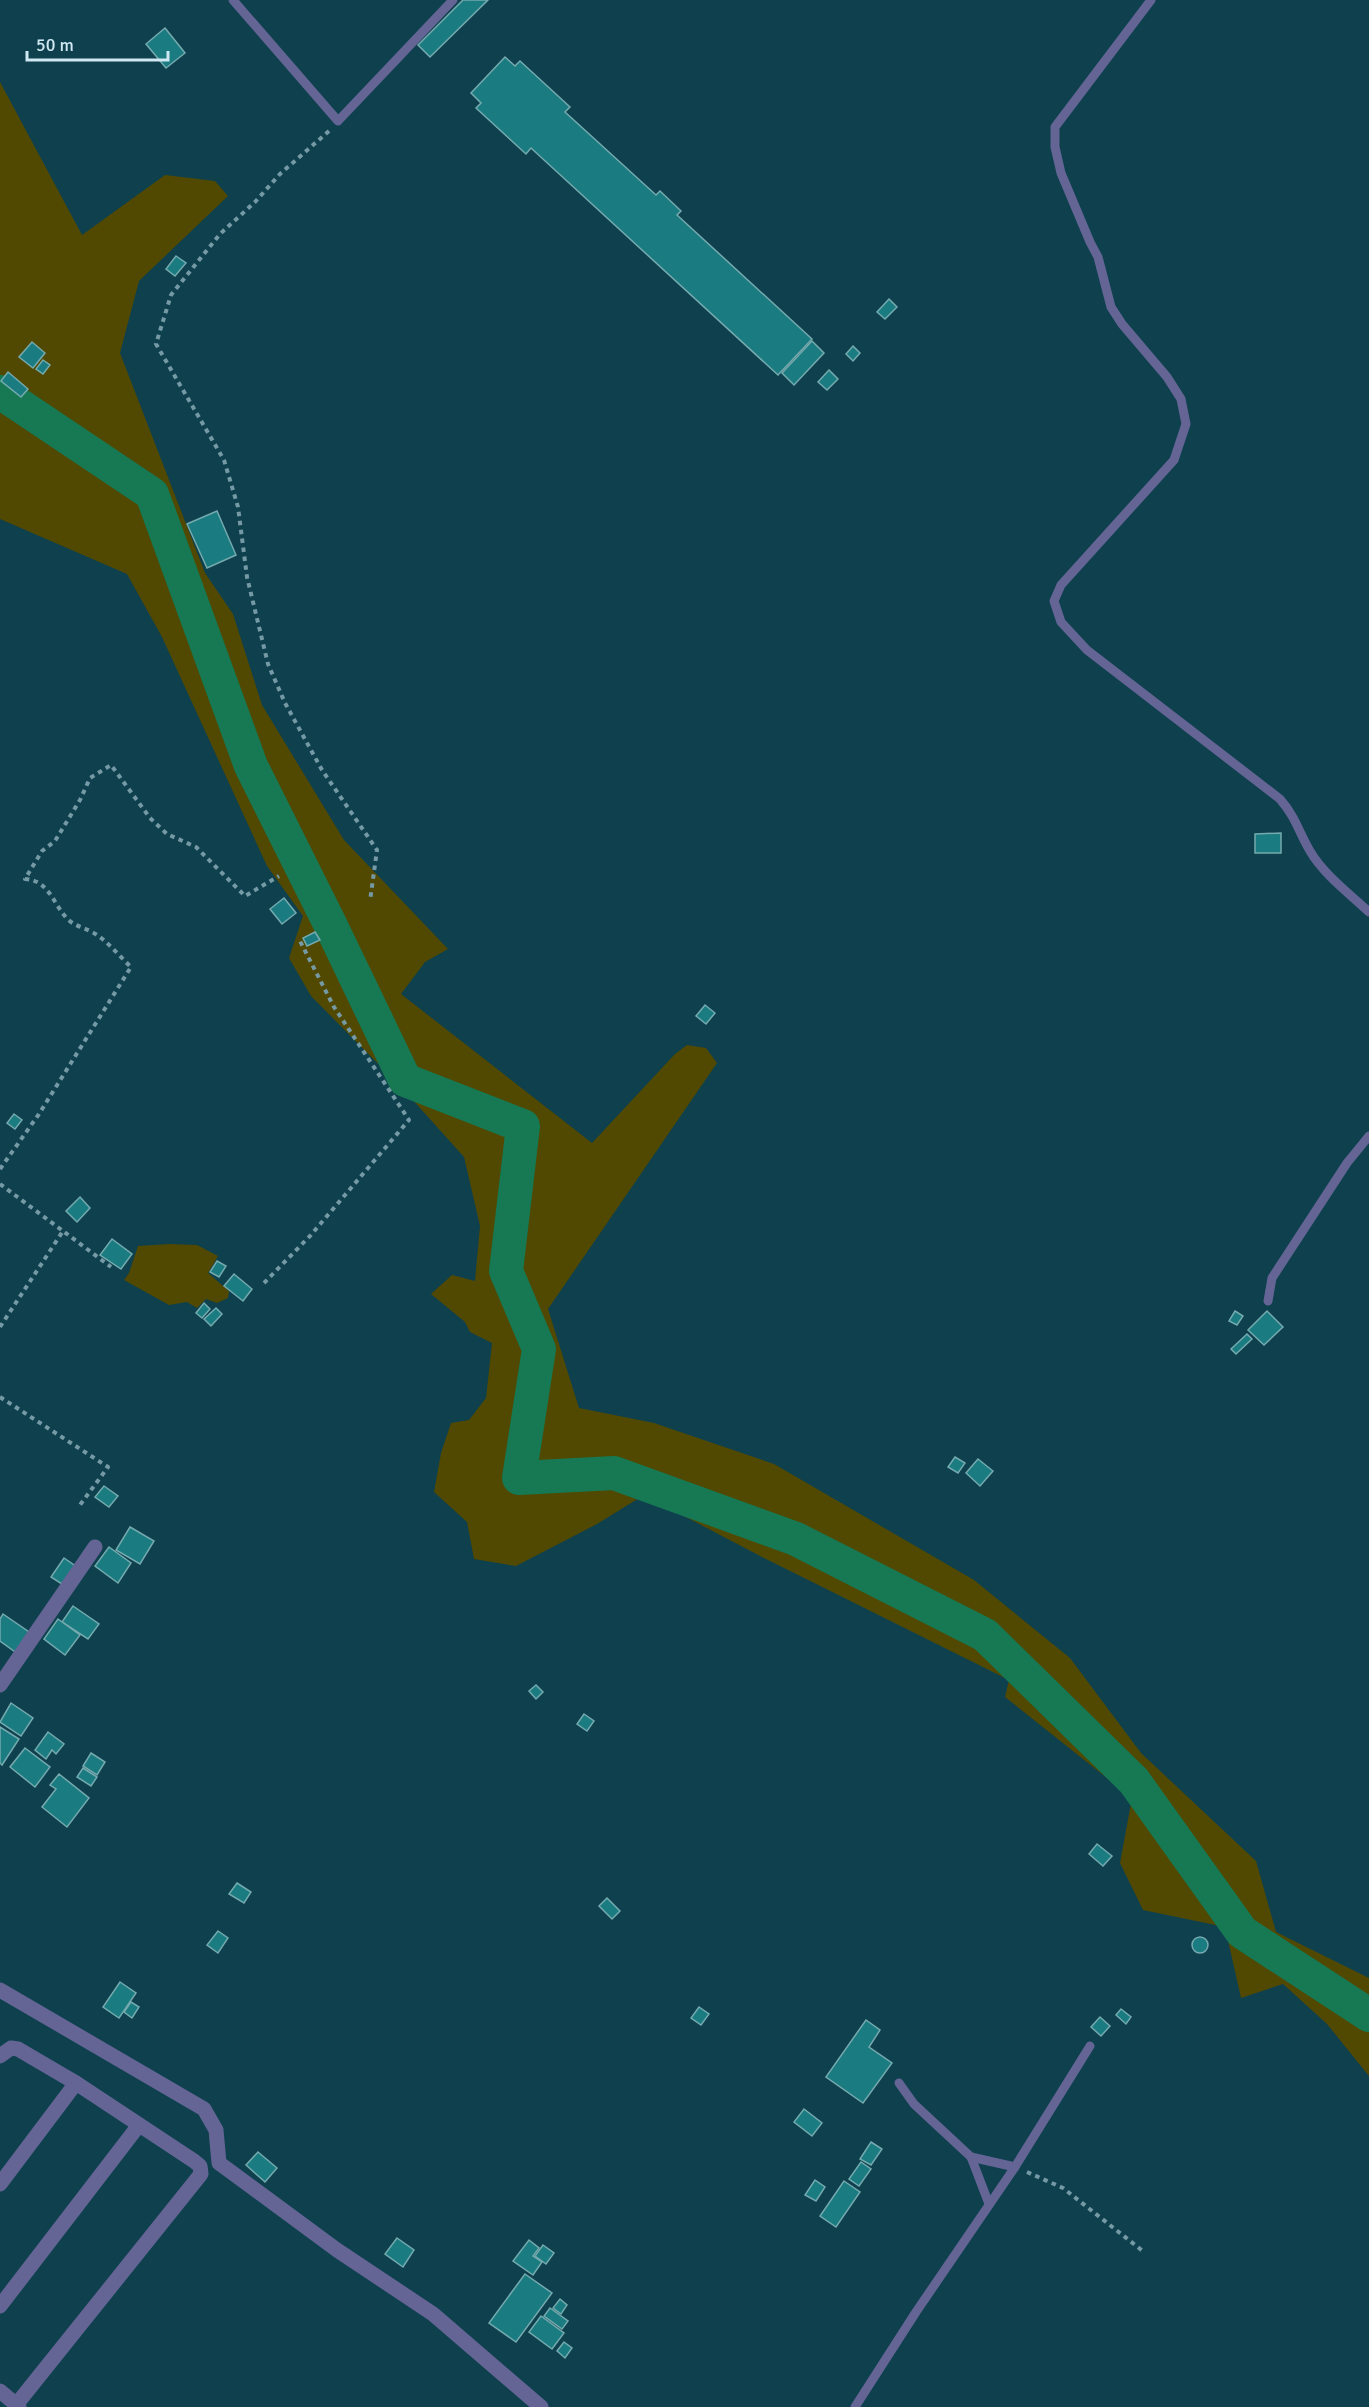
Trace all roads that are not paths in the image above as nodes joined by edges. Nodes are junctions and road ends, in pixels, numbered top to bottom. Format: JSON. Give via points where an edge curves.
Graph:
{"nodes":[{"id":1,"x":233,"y":0,"type":"edge"},
{"id":2,"x":453,"y":0,"type":"edge"},
{"id":3,"x":1151,"y":0,"type":"edge"},
{"id":4,"x":1369,"y":912,"type":"edge"},
{"id":5,"x":1369,"y":1136,"type":"edge"},
{"id":6,"x":1269,"y":1301,"type":"dead end"},
{"id":7,"x":95,"y":1547,"type":"dead end"},
{"id":8,"x":0,"y":1685,"type":"edge"},
{"id":9,"x":0,"y":1990,"type":"edge"},
{"id":10,"x":1090,"y":2046,"type":"dead end"},
{"id":11,"x":0,"y":2056,"type":"edge"},
{"id":12,"x":76,"y":2083,"type":"junction"},
{"id":13,"x":899,"y":2084,"type":"dead end"},
{"id":14,"x":139,"y":2125,"type":"junction"},
{"id":15,"x":971,"y":2157,"type":"junction"},
{"id":16,"x":1015,"y":2167,"type":"junction"},
{"id":17,"x":0,"y":2184,"type":"edge"},
{"id":18,"x":989,"y":2204,"type":"junction"},
{"id":19,"x":0,"y":2306,"type":"edge"},
{"id":20,"x":0,"y":2391,"type":"edge"},
{"id":21,"x":17,"y":2406,"type":"edge"},
{"id":22,"x":541,"y":2407,"type":"edge"},
{"id":23,"x":855,"y":2407,"type":"edge"}],
"edges":[{"from":1,"to":2,"type":"lane","via":[[338,121]]},
{"from":3,"to":4,"type":"lane","via":[[1056,127],[1056,147],[1061,173],[1098,257],[1111,307],[1167,377],[1181,399],[1186,424],[1174,460],[1061,585],[1054,601],[1061,622],[1087,650],[1280,799],[1293,814],[1310,852]]},
{"from":5,"to":6,"type":"lane","via":[[1272,1278]]},
{"from":7,"to":8,"type":"street"},
{"from":9,"to":22,"type":"street","via":[[204,2109],[216,2130],[219,2163],[337,2250],[433,2314]]},
{"from":10,"to":16,"type":"lane"},
{"from":11,"to":12,"type":"street","via":[[11,2048],[18,2049]]},
{"from":12,"to":14,"type":"street"},
{"from":12,"to":17,"type":"street"},
{"from":13,"to":15,"type":"lane"},
{"from":14,"to":19,"type":"street"},
{"from":14,"to":21,"type":"street","via":[[194,2161],[201,2174]]},
{"from":15,"to":16,"type":"lane"},
{"from":15,"to":18,"type":"lane"},
{"from":16,"to":18,"type":"lane"},
{"from":18,"to":23,"type":"lane"},
{"from":20,"to":21,"type":"street"}]}
